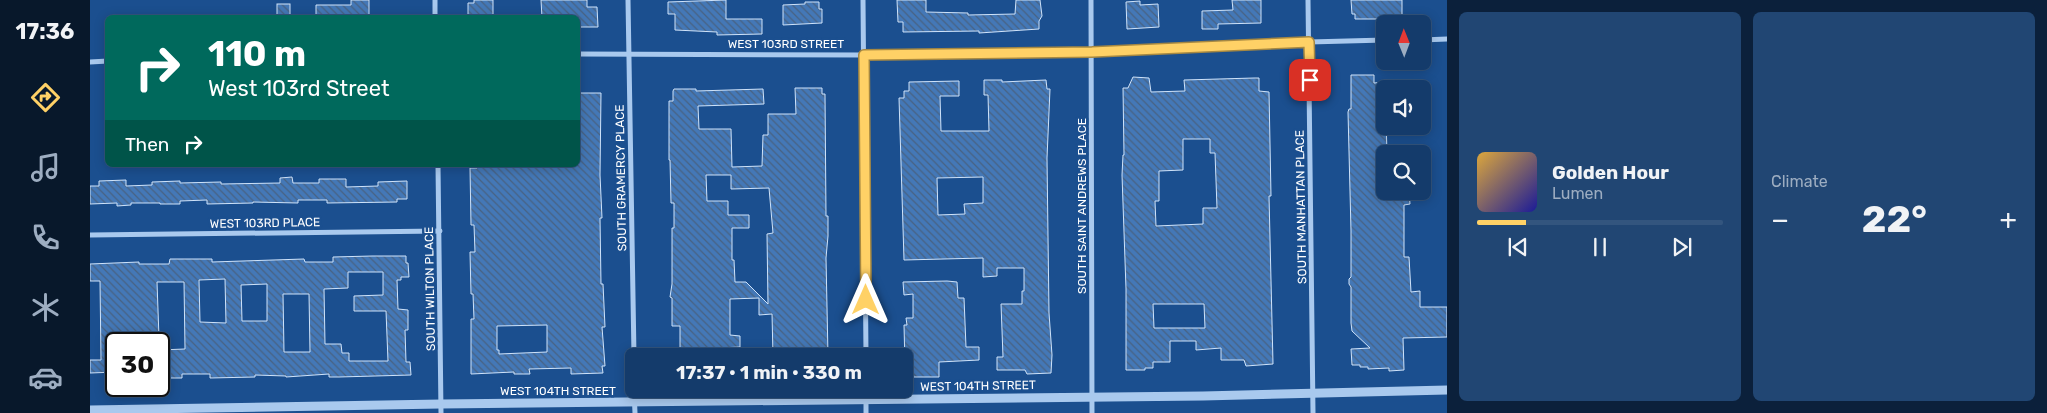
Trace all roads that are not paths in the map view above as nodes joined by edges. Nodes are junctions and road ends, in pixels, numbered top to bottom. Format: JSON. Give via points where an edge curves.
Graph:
{"nodes":[{"id":1,"x":435,"y":0,"type":"edge"},
{"id":2,"x":628,"y":0,"type":"edge"},
{"id":3,"x":863,"y":0,"type":"edge"},
{"id":4,"x":1091,"y":0,"type":"edge"},
{"id":5,"x":1308,"y":0,"type":"edge"},
{"id":6,"x":436,"y":15,"type":"edge"},
{"id":7,"x":1447,"y":39,"type":"edge"},
{"id":8,"x":1376,"y":40,"type":"edge"},
{"id":9,"x":1431,"y":40,"type":"edge"},
{"id":10,"x":1309,"y":42,"type":"junction"},
{"id":11,"x":1092,"y":52,"type":"junction"},
{"id":12,"x":629,"y":53,"type":"junction"},
{"id":13,"x":580,"y":54,"type":"edge"},
{"id":14,"x":864,"y":55,"type":"junction"},
{"id":15,"x":105,"y":61,"type":"edge"},
{"id":16,"x":90,"y":62,"type":"edge"},
{"id":17,"x":438,"y":167,"type":"edge"},
{"id":18,"x":440,"y":231,"type":"junction"},
{"id":19,"x":90,"y":235,"type":"edge"},
{"id":20,"x":634,"y":348,"type":"edge"},
{"id":21,"x":866,"y":348,"type":"edge"},
{"id":22,"x":1447,"y":390,"type":"edge"},
{"id":23,"x":1313,"y":393,"type":"junction"},
{"id":24,"x":1092,"y":397,"type":"junction"},
{"id":25,"x":635,"y":398,"type":"edge"},
{"id":26,"x":866,"y":400,"type":"junction"},
{"id":27,"x":635,"y":403,"type":"junction"},
{"id":28,"x":441,"y":408,"type":"edge"},
{"id":29,"x":90,"y":410,"type":"edge"},
{"id":30,"x":120,"y":411,"type":"edge"},
{"id":31,"x":635,"y":413,"type":"edge"},
{"id":32,"x":866,"y":413,"type":"edge"},
{"id":33,"x":1092,"y":413,"type":"edge"},
{"id":34,"x":1313,"y":413,"type":"edge"}],
"edges":[{"from":1,"to":6,"type":"street"},
{"from":2,"to":12,"type":"street","name":"SOUTH GRAMERCY PLACE"},
{"from":3,"to":14,"type":"street"},
{"from":4,"to":11,"type":"street","name":"SOUTH SAINT ANDREWS PLACE"},
{"from":5,"to":10,"type":"street","name":"SOUTH MANHATTAN PLACE"},
{"from":7,"to":9,"type":"street"},
{"from":8,"to":10,"type":"street","name":"WEST 103RD STREET"},
{"from":10,"to":11,"type":"street","name":"WEST 103RD STREET"},
{"from":10,"to":23,"type":"street","name":"SOUTH MANHATTAN PLACE"},
{"from":11,"to":14,"type":"street","name":"WEST 103RD STREET"},
{"from":11,"to":24,"type":"street","name":"SOUTH SAINT ANDREWS PLACE"},
{"from":12,"to":13,"type":"street","name":"WEST 103RD STREET"},
{"from":12,"to":14,"type":"street","name":"WEST 103RD STREET"},
{"from":12,"to":20,"type":"street","name":"SOUTH GRAMERCY PLACE"},
{"from":14,"to":21,"type":"street"},
{"from":15,"to":16,"type":"street"},
{"from":17,"to":18,"type":"street","name":"SOUTH WILTON PLACE"},
{"from":18,"to":19,"type":"street","name":"WEST 103RD PLACE"},
{"from":18,"to":28,"type":"street","name":"SOUTH WILTON PLACE"},
{"from":22,"to":23,"type":"street","name":"WEST 104TH STREET"},
{"from":23,"to":24,"type":"street","name":"WEST 104TH STREET"},
{"from":23,"to":34,"type":"street","name":"SOUTH MANHATTAN PLACE"},
{"from":24,"to":26,"type":"street","name":"WEST 104TH STREET"},
{"from":24,"to":33,"type":"street","name":"SOUTH SAINT ANDREWS PLACE"},
{"from":25,"to":27,"type":"street"},
{"from":26,"to":27,"type":"street","name":"WEST 104TH STREET"},
{"from":26,"to":32,"type":"street"},
{"from":27,"to":28,"type":"street","name":"WEST 104TH STREET"},
{"from":27,"to":31,"type":"street"},
{"from":28,"to":30,"type":"street","name":"WEST 104TH STREET"},
{"from":29,"to":30,"type":"street","name":"WEST 104TH STREET"}]}
